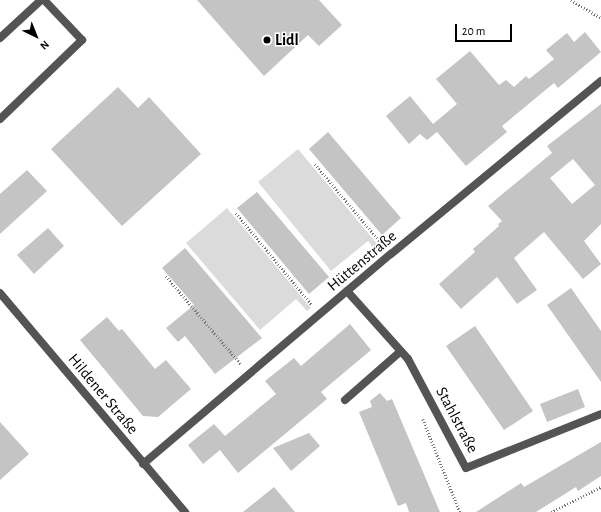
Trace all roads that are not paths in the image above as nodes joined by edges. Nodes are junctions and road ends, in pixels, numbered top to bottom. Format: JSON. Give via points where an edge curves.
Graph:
{"nodes":[{"id":1,"x":41,"y":0,"type":"edge"},
{"id":2,"x":44,"y":0,"type":"edge"},
{"id":3,"x":0,"y":38,"type":"edge"},
{"id":4,"x":601,"y":81,"type":"edge"},
{"id":5,"x":1,"y":114,"type":"edge"},
{"id":6,"x":348,"y":291,"type":"junction"},
{"id":7,"x":0,"y":293,"type":"edge"},
{"id":8,"x":401,"y":351,"type":"junction"},
{"id":9,"x":345,"y":400,"type":"dead end"},
{"id":10,"x":601,"y":414,"type":"edge"},
{"id":11,"x":143,"y":464,"type":"junction"},
{"id":12,"x":185,"y":512,"type":"edge"}],
"edges":[{"from":1,"to":3,"type":"street"},
{"from":2,"to":5,"type":"street","via":[[82,40]]},
{"from":4,"to":6,"type":"street","name":"Hüttenstraße"},
{"from":6,"to":8,"type":"street","name":"Stahlstraße"},
{"from":6,"to":11,"type":"street","name":"Hüttenstraße"},
{"from":7,"to":11,"type":"street","name":"Hildener Straße"},
{"from":8,"to":9,"type":"street"},
{"from":8,"to":10,"type":"street","name":"Stahlstraße","via":[[408,359],[466,468]]},
{"from":11,"to":12,"type":"street","name":"Hildener Straße"}]}
